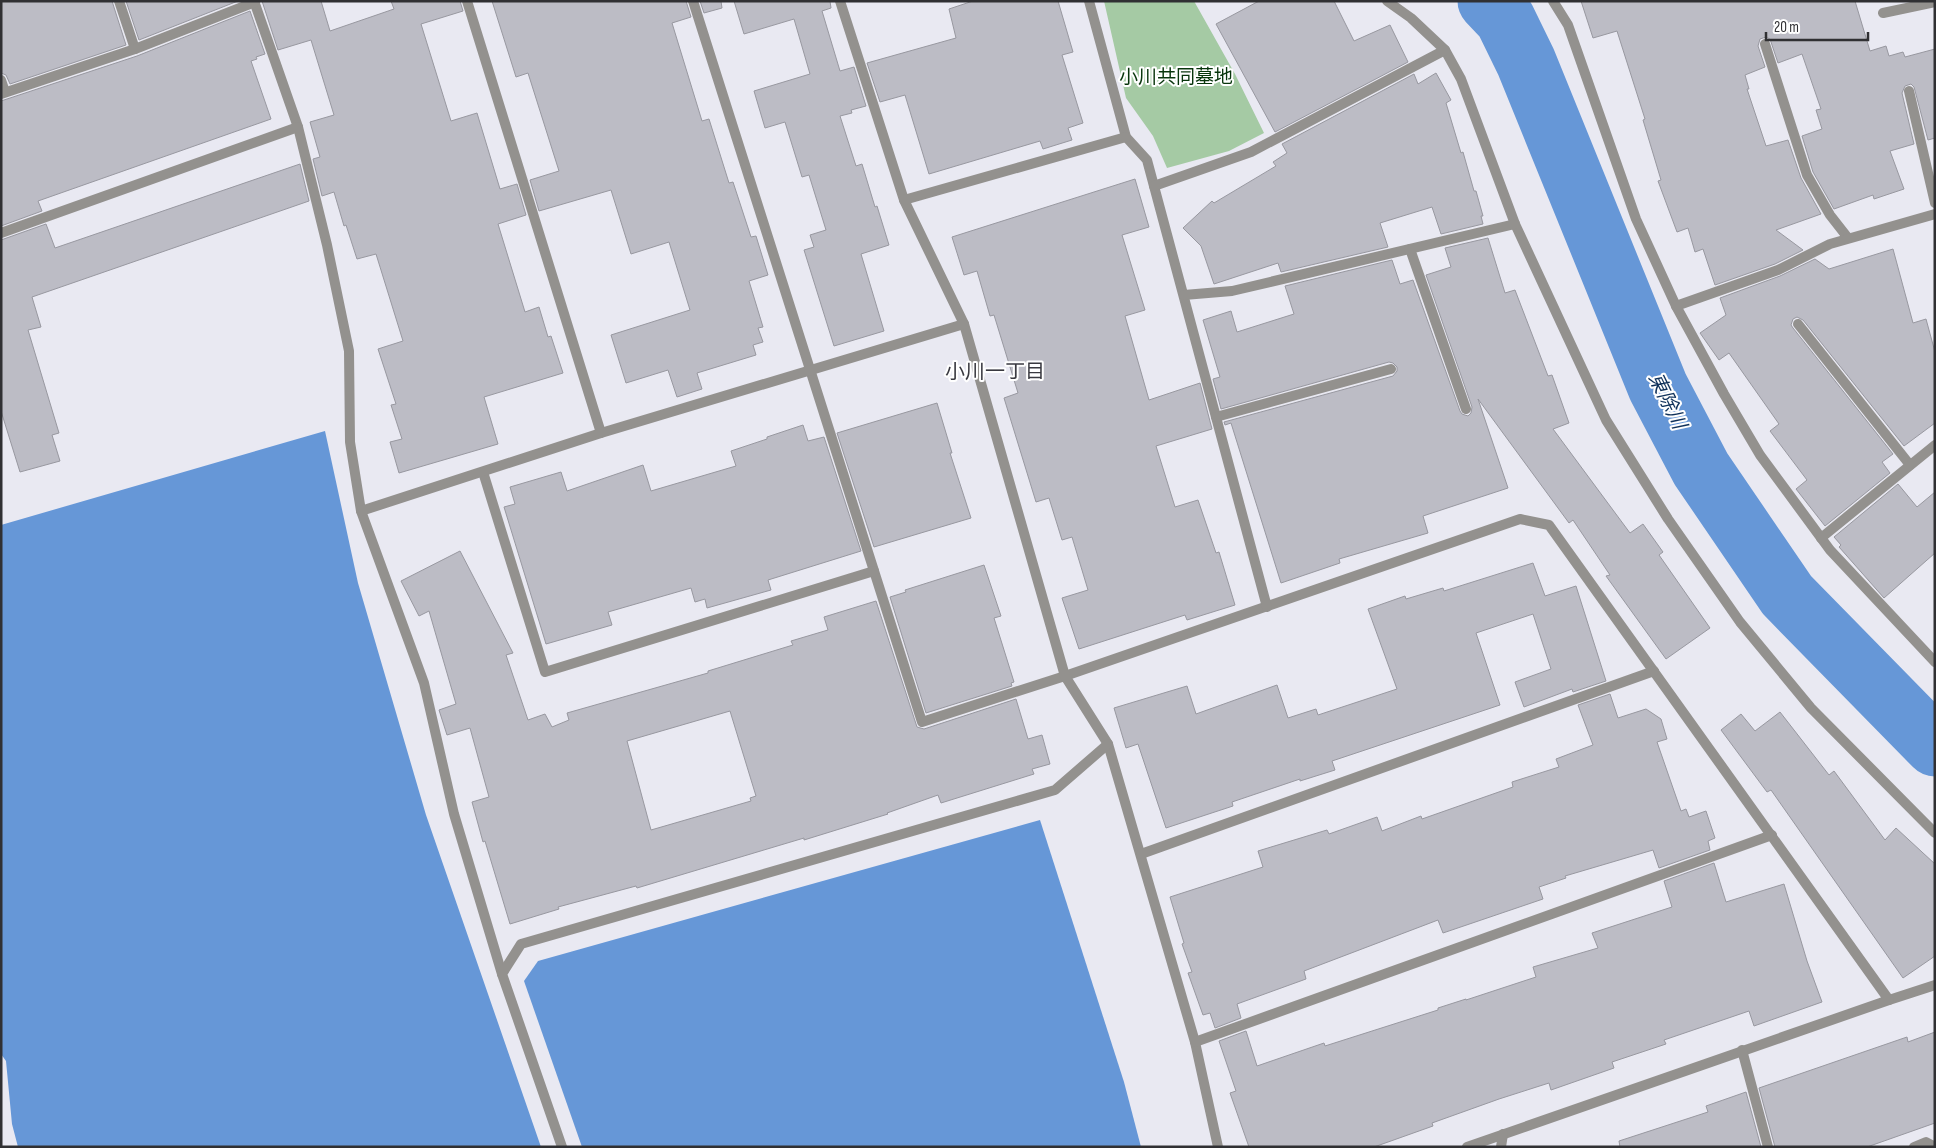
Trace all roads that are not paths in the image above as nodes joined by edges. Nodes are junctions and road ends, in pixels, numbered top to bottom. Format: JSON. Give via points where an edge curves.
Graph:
{"nodes":[{"id":1,"x":119,"y":1,"type":"edge"},
{"id":2,"x":467,"y":1,"type":"edge"},
{"id":3,"x":693,"y":1,"type":"edge"},
{"id":4,"x":840,"y":1,"type":"edge"},
{"id":5,"x":1089,"y":1,"type":"edge"},
{"id":6,"x":1387,"y":1,"type":"edge"},
{"id":7,"x":1554,"y":1,"type":"edge"},
{"id":8,"x":255,"y":2,"type":"edge"},
{"id":9,"x":1935,"y":2,"type":"edge"},
{"id":10,"x":1883,"y":13,"type":"dead end"},
{"id":11,"x":1766,"y":44,"type":"dead end"},
{"id":12,"x":135,"y":48,"type":"junction"},
{"id":13,"x":1445,"y":50,"type":"junction"},
{"id":14,"x":1,"y":80,"type":"edge"},
{"id":15,"x":1909,"y":91,"type":"dead end"},
{"id":16,"x":3,"y":93,"type":"edge"},
{"id":17,"x":298,"y":127,"type":"junction"},
{"id":18,"x":1126,"y":137,"type":"junction"},
{"id":19,"x":1930,"y":158,"type":"edge"},
{"id":20,"x":1154,"y":186,"type":"junction"},
{"id":21,"x":904,"y":200,"type":"junction"},
{"id":22,"x":1935,"y":203,"type":"edge"},
{"id":23,"x":1935,"y":214,"type":"edge"},
{"id":24,"x":1515,"y":224,"type":"junction"},
{"id":25,"x":1,"y":233,"type":"edge"},
{"id":26,"x":1848,"y":238,"type":"junction"},
{"id":27,"x":1410,"y":250,"type":"junction"},
{"id":28,"x":1184,"y":295,"type":"junction"},
{"id":29,"x":1676,"y":306,"type":"junction"},
{"id":30,"x":964,"y":324,"type":"junction"},
{"id":31,"x":1798,"y":324,"type":"dead end"},
{"id":32,"x":1390,"y":369,"type":"dead end"},
{"id":33,"x":810,"y":370,"type":"junction"},
{"id":34,"x":1466,"y":409,"type":"dead end"},
{"id":35,"x":1216,"y":417,"type":"junction"},
{"id":36,"x":601,"y":433,"type":"junction"},
{"id":37,"x":1935,"y":445,"type":"edge"},
{"id":38,"x":1910,"y":465,"type":"junction"},
{"id":39,"x":483,"y":472,"type":"junction"},
{"id":40,"x":361,"y":511,"type":"junction"},
{"id":41,"x":1821,"y":538,"type":"junction"},
{"id":42,"x":874,"y":570,"type":"junction"},
{"id":43,"x":1267,"y":606,"type":"junction"},
{"id":44,"x":1935,"y":662,"type":"edge"},
{"id":45,"x":1654,"y":670,"type":"junction"},
{"id":46,"x":1065,"y":676,"type":"junction"},
{"id":47,"x":1108,"y":744,"type":"junction"},
{"id":48,"x":1935,"y":834,"type":"edge"},
{"id":49,"x":1772,"y":835,"type":"junction"},
{"id":50,"x":1141,"y":854,"type":"junction"},
{"id":51,"x":502,"y":974,"type":"junction"},
{"id":52,"x":1935,"y":985,"type":"edge"},
{"id":53,"x":1889,"y":1000,"type":"junction"},
{"id":54,"x":1195,"y":1042,"type":"junction"},
{"id":55,"x":1742,"y":1050,"type":"junction"},
{"id":56,"x":1503,"y":1134,"type":"junction"},
{"id":57,"x":1935,"y":1146,"type":"edge"},
{"id":58,"x":562,"y":1147,"type":"edge"},
{"id":59,"x":1218,"y":1147,"type":"edge"},
{"id":60,"x":1466,"y":1147,"type":"edge"},
{"id":61,"x":1501,"y":1147,"type":"edge"},
{"id":62,"x":1768,"y":1147,"type":"edge"},
{"id":63,"x":1914,"y":1147,"type":"edge"}],
"edges":[{"from":1,"to":12,"type":"street"},
{"from":2,"to":36,"type":"street"},
{"from":3,"to":33,"type":"street"},
{"from":4,"to":21,"type":"street"},
{"from":5,"to":18,"type":"street"},
{"from":6,"to":13,"type":"street","via":[[1411,18]]},
{"from":7,"to":29,"type":"street","via":[[1568,25],[1636,219]]},
{"from":8,"to":12,"type":"street"},
{"from":8,"to":17,"type":"street"},
{"from":9,"to":10,"type":"street"},
{"from":11,"to":26,"type":"street","via":[[1806,175]]},
{"from":12,"to":16,"type":"street"},
{"from":13,"to":20,"type":"street","via":[[1251,152]]},
{"from":13,"to":24,"type":"street","via":[[1461,79]]},
{"from":14,"to":16,"type":"street"},
{"from":15,"to":19,"type":"street"},
{"from":17,"to":25,"type":"street"},
{"from":17,"to":40,"type":"street","via":[[349,351],[350,442]]},
{"from":18,"to":20,"type":"street","via":[[1148,160]]},
{"from":18,"to":21,"type":"street"},
{"from":19,"to":22,"type":"street"},
{"from":20,"to":28,"type":"street"},
{"from":21,"to":30,"type":"street"},
{"from":23,"to":26,"type":"street"},
{"from":24,"to":27,"type":"street"},
{"from":24,"to":48,"type":"street","via":[[1606,420],[1668,519],[1740,622],[1811,708]]},
{"from":26,"to":29,"type":"street","via":[[1778,270]]},
{"from":27,"to":28,"type":"street","via":[[1232,291]]},
{"from":27,"to":34,"type":"street"},
{"from":28,"to":35,"type":"street"},
{"from":29,"to":41,"type":"street","via":[[1760,455]]},
{"from":30,"to":33,"type":"street"},
{"from":30,"to":46,"type":"street"},
{"from":31,"to":38,"type":"street"},
{"from":32,"to":35,"type":"street"},
{"from":33,"to":36,"type":"street"},
{"from":33,"to":42,"type":"street"},
{"from":35,"to":43,"type":"street"},
{"from":36,"to":39,"type":"street"},
{"from":37,"to":38,"type":"street"},
{"from":38,"to":41,"type":"street"},
{"from":39,"to":40,"type":"street"},
{"from":39,"to":42,"type":"street","via":[[545,672]]},
{"from":40,"to":51,"type":"street","via":[[424,683],[454,814]]},
{"from":41,"to":44,"type":"street"},
{"from":42,"to":46,"type":"street","via":[[922,722]]},
{"from":43,"to":45,"type":"street","via":[[1520,519],[1549,525]]},
{"from":43,"to":46,"type":"street"},
{"from":45,"to":49,"type":"street"},
{"from":45,"to":50,"type":"street"},
{"from":46,"to":47,"type":"street"},
{"from":47,"to":50,"type":"street"},
{"from":47,"to":51,"type":"street","via":[[1055,790],[522,944]]},
{"from":49,"to":53,"type":"street"},
{"from":49,"to":54,"type":"street"},
{"from":50,"to":54,"type":"street"},
{"from":51,"to":58,"type":"street"},
{"from":52,"to":53,"type":"street"},
{"from":53,"to":55,"type":"street"},
{"from":54,"to":59,"type":"street"},
{"from":55,"to":56,"type":"street"},
{"from":55,"to":62,"type":"street"},
{"from":56,"to":60,"type":"street"},
{"from":56,"to":61,"type":"street"},
{"from":57,"to":63,"type":"street","via":[[1926,1142]]}]}
